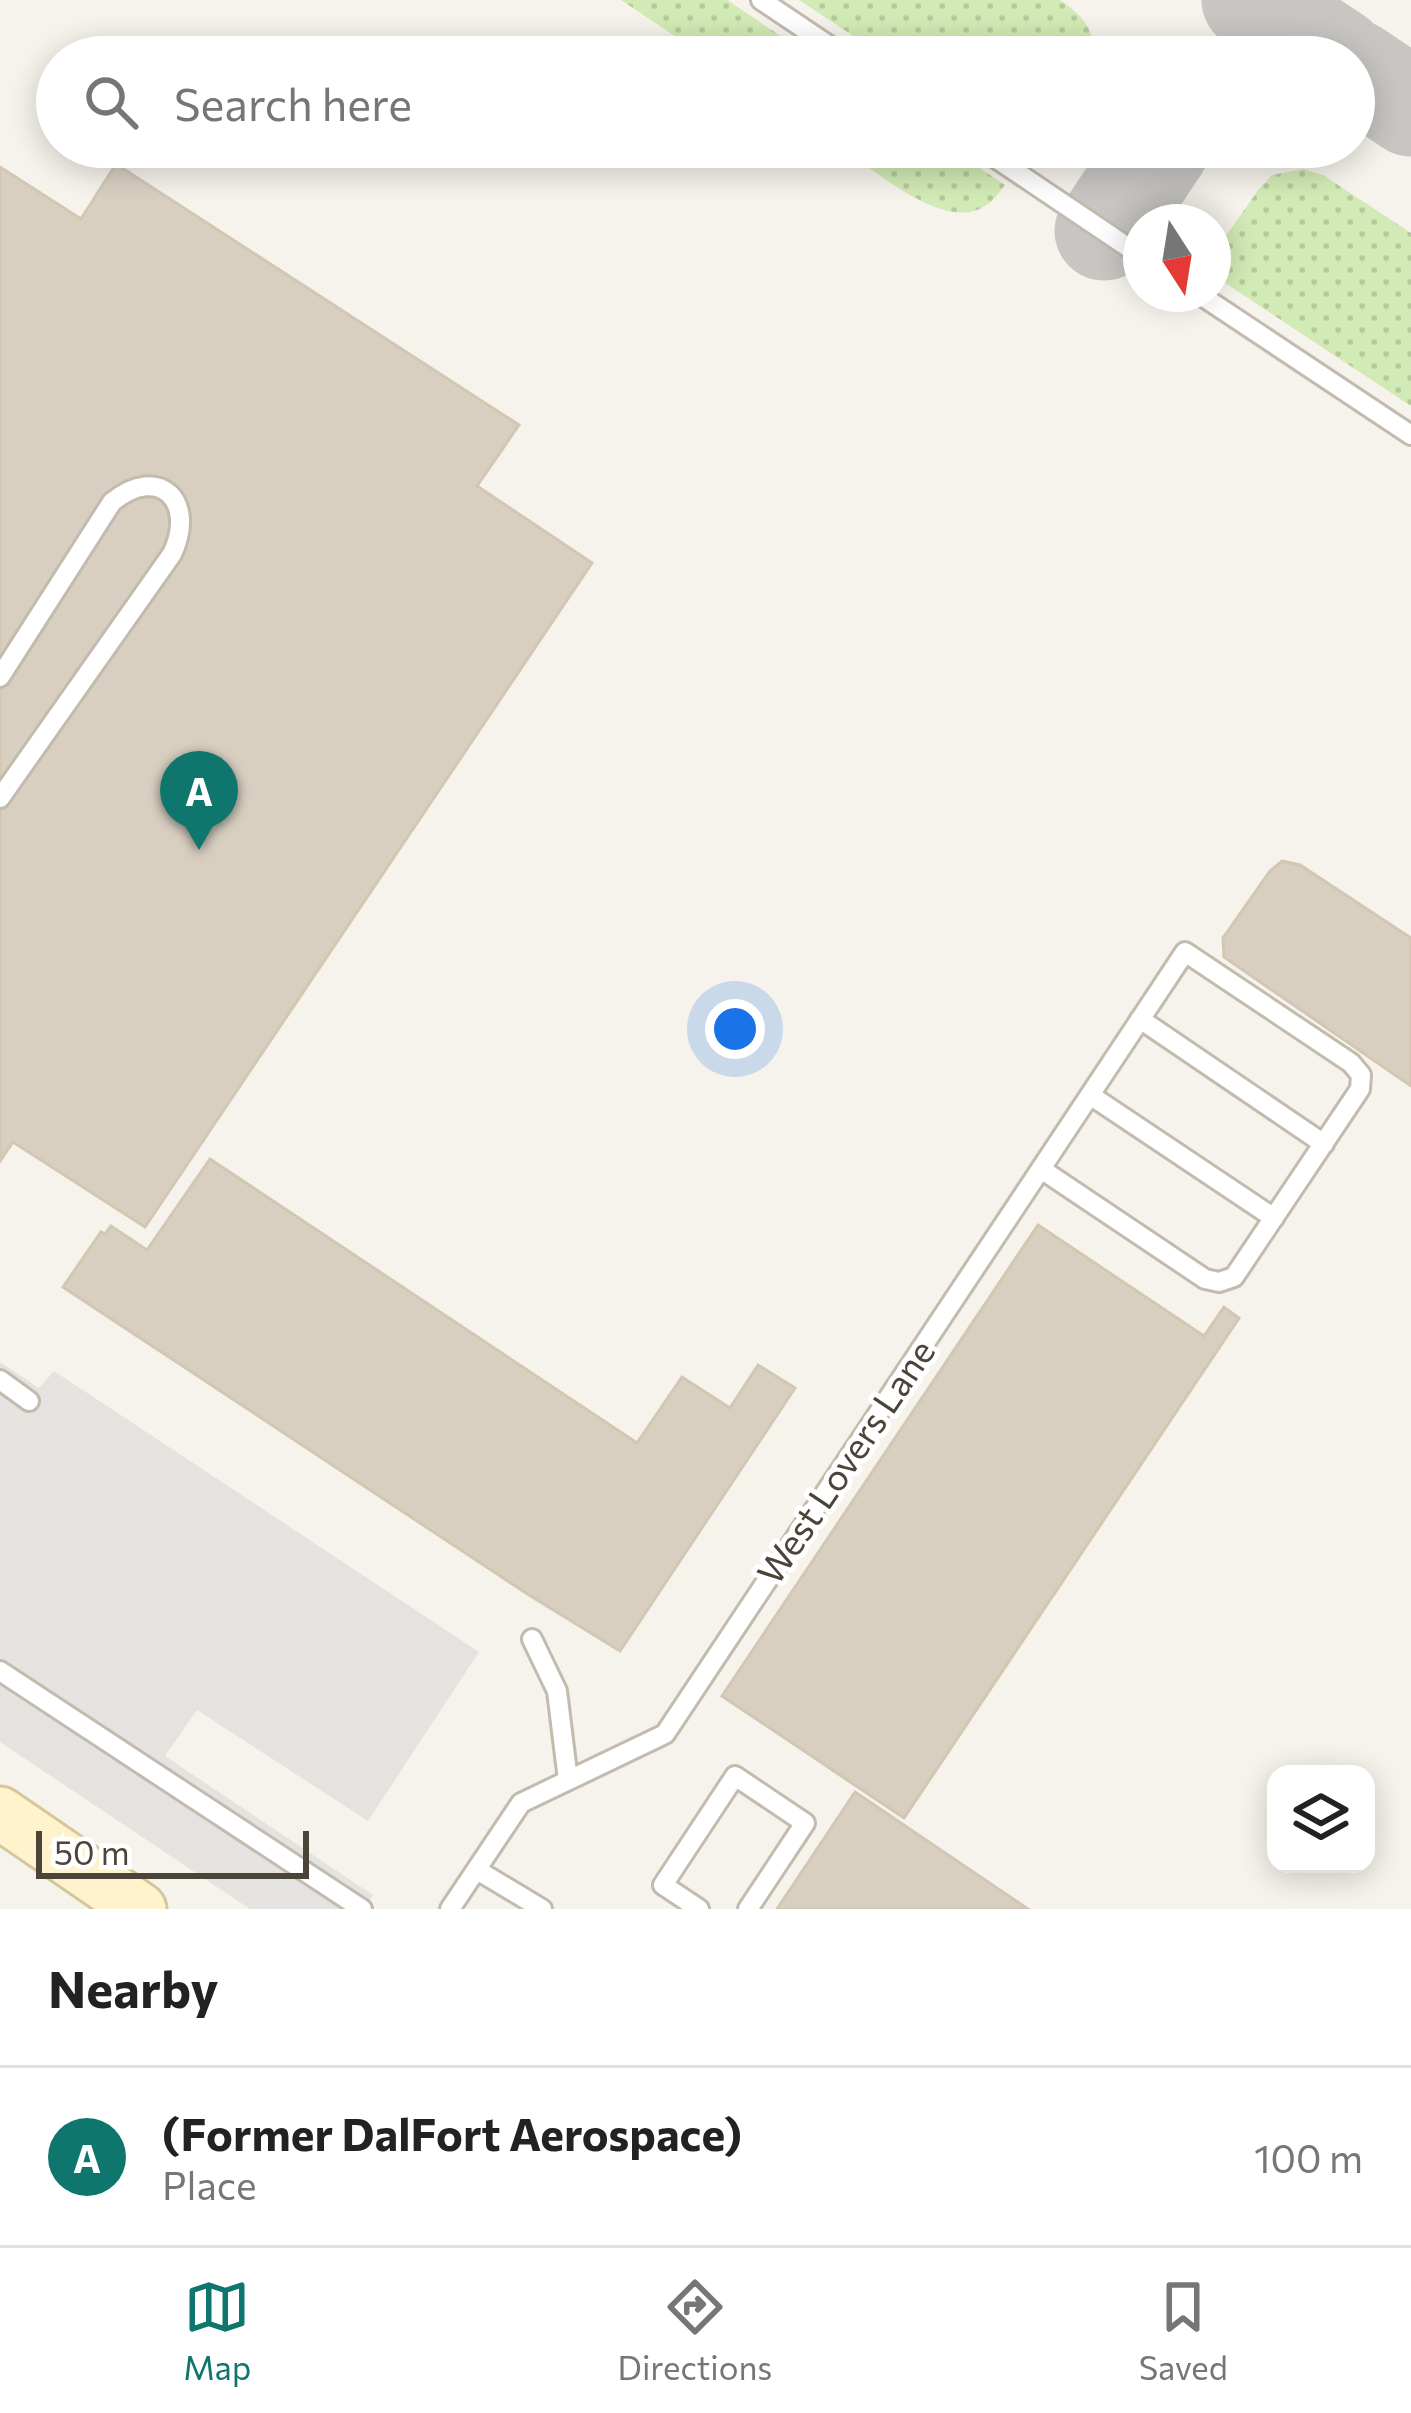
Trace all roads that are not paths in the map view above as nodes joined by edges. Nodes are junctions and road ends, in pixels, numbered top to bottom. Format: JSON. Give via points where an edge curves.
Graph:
{"nodes":[{"id":1,"x":761,"y":0,"type":"edge"},
{"id":2,"x":815,"y":36,"type":"edge"},
{"id":3,"x":1010,"y":168,"type":"edge"},
{"id":4,"x":1123,"y":244,"type":"edge"},
{"id":5,"x":1226,"y":312,"type":"edge"},
{"id":6,"x":1411,"y":435,"type":"edge"},
{"id":7,"x":0,"y":677,"type":"edge"},
{"id":8,"x":0,"y":798,"type":"edge"},
{"id":9,"x":1140,"y":1019,"type":"junction"},
{"id":10,"x":1090,"y":1095,"type":"junction"},
{"id":11,"x":1324,"y":1144,"type":"junction"},
{"id":12,"x":1041,"y":1169,"type":"junction"},
{"id":13,"x":1274,"y":1218,"type":"junction"},
{"id":14,"x":0,"y":1380,"type":"edge"},
{"id":15,"x":29,"y":1400,"type":"dead end"},
{"id":16,"x":532,"y":1639,"type":"dead end"},
{"id":17,"x":0,"y":1671,"type":"edge"},
{"id":18,"x":568,"y":1780,"type":"junction"},
{"id":19,"x":0,"y":1813,"type":"edge"},
{"id":20,"x":477,"y":1870,"type":"junction"},
{"id":21,"x":140,"y":1909,"type":"edge"},
{"id":22,"x":362,"y":1909,"type":"edge"},
{"id":23,"x":451,"y":1909,"type":"edge"},
{"id":24,"x":542,"y":1909,"type":"edge"},
{"id":25,"x":699,"y":1909,"type":"edge"},
{"id":26,"x":748,"y":1909,"type":"edge"}],
"edges":[{"from":1,"to":2,"type":"lane"},
{"from":3,"to":4,"type":"lane"},
{"from":5,"to":6,"type":"lane"},
{"from":7,"to":8,"type":"lane","via":[[112,502],[132,486],[169,492],[181,511],[172,554]]},
{"from":9,"to":10,"type":"lane","name":"West Lovers Lane"},
{"from":9,"to":11,"type":"lane"},
{"from":9,"to":11,"type":"lane","name":"West Lovers Lane","via":[[1185,952],[1351,1063],[1360,1089]]},
{"from":10,"to":12,"type":"lane","name":"West Lovers Lane"},
{"from":10,"to":13,"type":"lane"},
{"from":11,"to":13,"type":"lane"},
{"from":12,"to":13,"type":"lane","via":[[1219,1282],[1234,1277]]},
{"from":12,"to":18,"type":"lane","name":"West Lovers Lane","via":[[665,1734]]},
{"from":14,"to":15,"type":"lane"},
{"from":16,"to":18,"type":"lane","via":[[557,1691]]},
{"from":17,"to":22,"type":"lane"},
{"from":18,"to":20,"type":"lane","name":"West Lovers Lane","via":[[521,1803]]},
{"from":19,"to":21,"type":"main road"},
{"from":20,"to":23,"type":"lane","name":"West Lovers Lane"},
{"from":20,"to":24,"type":"lane"},
{"from":25,"to":26,"type":"lane","via":[[663,1885],[735,1776],[805,1823]]}]}
